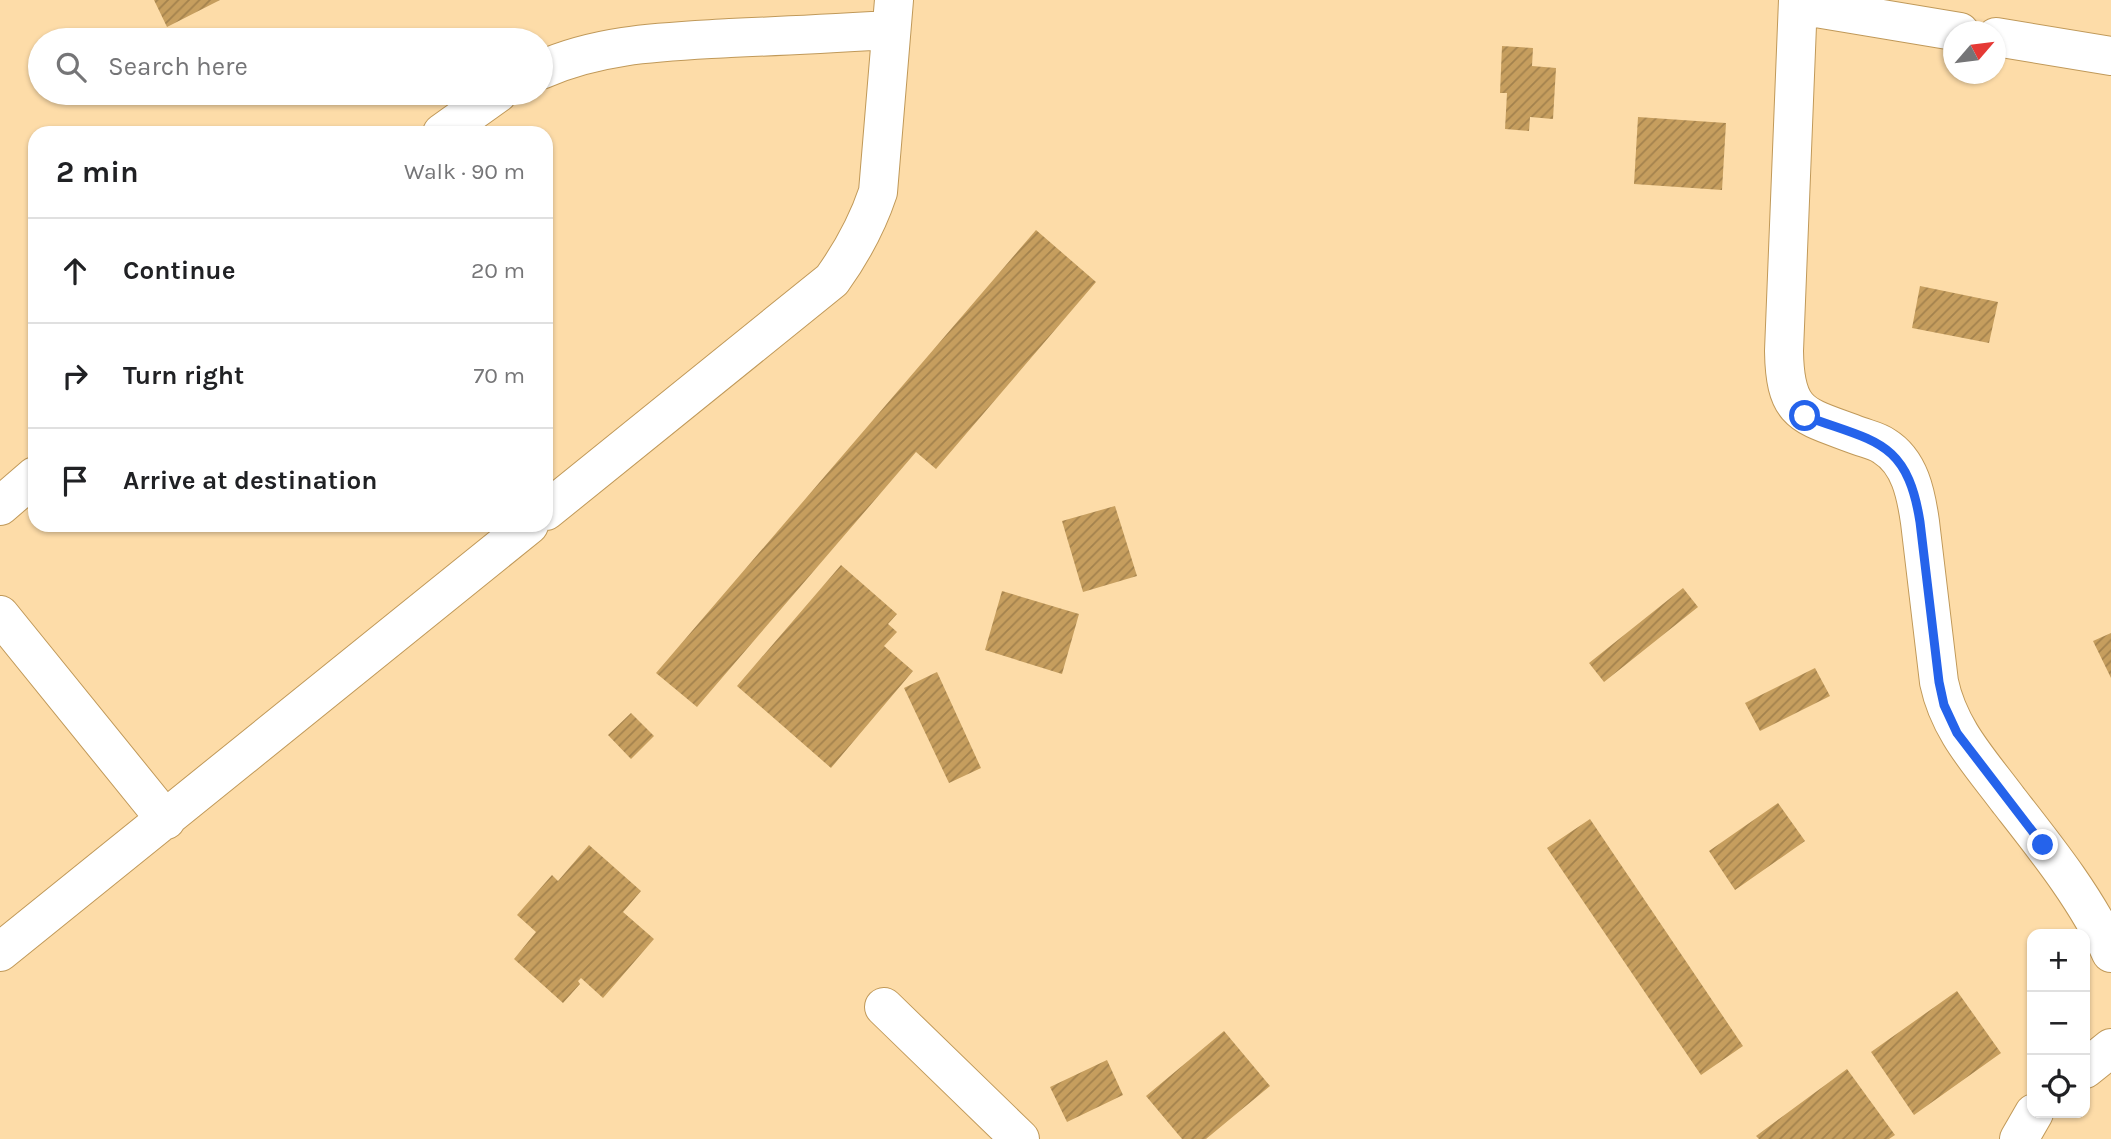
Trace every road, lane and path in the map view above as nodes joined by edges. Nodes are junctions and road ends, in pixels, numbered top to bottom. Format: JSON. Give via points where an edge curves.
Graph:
{"nodes":[{"id":1,"x":1798,"y":2,"type":"edge"},
{"id":2,"x":893,"y":15,"type":"edge"},
{"id":3,"x":1943,"y":29,"type":"edge"},
{"id":4,"x":2006,"y":39,"type":"edge"},
{"id":5,"x":2111,"y":56,"type":"edge"},
{"id":6,"x":553,"y":64,"type":"edge"},
{"id":7,"x":481,"y":105,"type":"edge"},
{"id":8,"x":452,"y":126,"type":"edge"},
{"id":9,"x":28,"y":482,"type":"edge"},
{"id":10,"x":553,"y":505,"type":"edge"},
{"id":11,"x":0,"y":506,"type":"edge"},
{"id":12,"x":520,"y":532,"type":"edge"},
{"id":13,"x":0,"y":615,"type":"edge"},
{"id":14,"x":166,"y":820,"type":"junction"},
{"id":15,"x":2108,"y":939,"type":"edge"},
{"id":16,"x":0,"y":952,"type":"edge"},
{"id":17,"x":884,"y":1007,"type":"dead end"},
{"id":18,"x":2111,"y":1048,"type":"edge"},
{"id":19,"x":2090,"y":1065,"type":"edge"},
{"id":20,"x":2031,"y":1118,"type":"edge"},
{"id":21,"x":1020,"y":1139,"type":"edge"},
{"id":22,"x":2019,"y":1139,"type":"edge"}],
"edges":[{"from":1,"to":3,"type":"street"},
{"from":1,"to":15,"type":"street","via":[[1784,351],[1784,377],[1791,400],[1805,416],[1884,446],[1909,475],[1916,495],[1944,705],[1957,733]]},
{"from":2,"to":6,"type":"street","via":[[610,48]]},
{"from":2,"to":10,"type":"street","via":[[878,192],[853,251],[832,280]]},
{"from":4,"to":5,"type":"street"},
{"from":7,"to":8,"type":"street"},
{"from":9,"to":11,"type":"street"},
{"from":12,"to":14,"type":"street"},
{"from":13,"to":14,"type":"street"},
{"from":14,"to":16,"type":"street"},
{"from":17,"to":21,"type":"street"},
{"from":18,"to":19,"type":"street"},
{"from":20,"to":22,"type":"street"}]}
